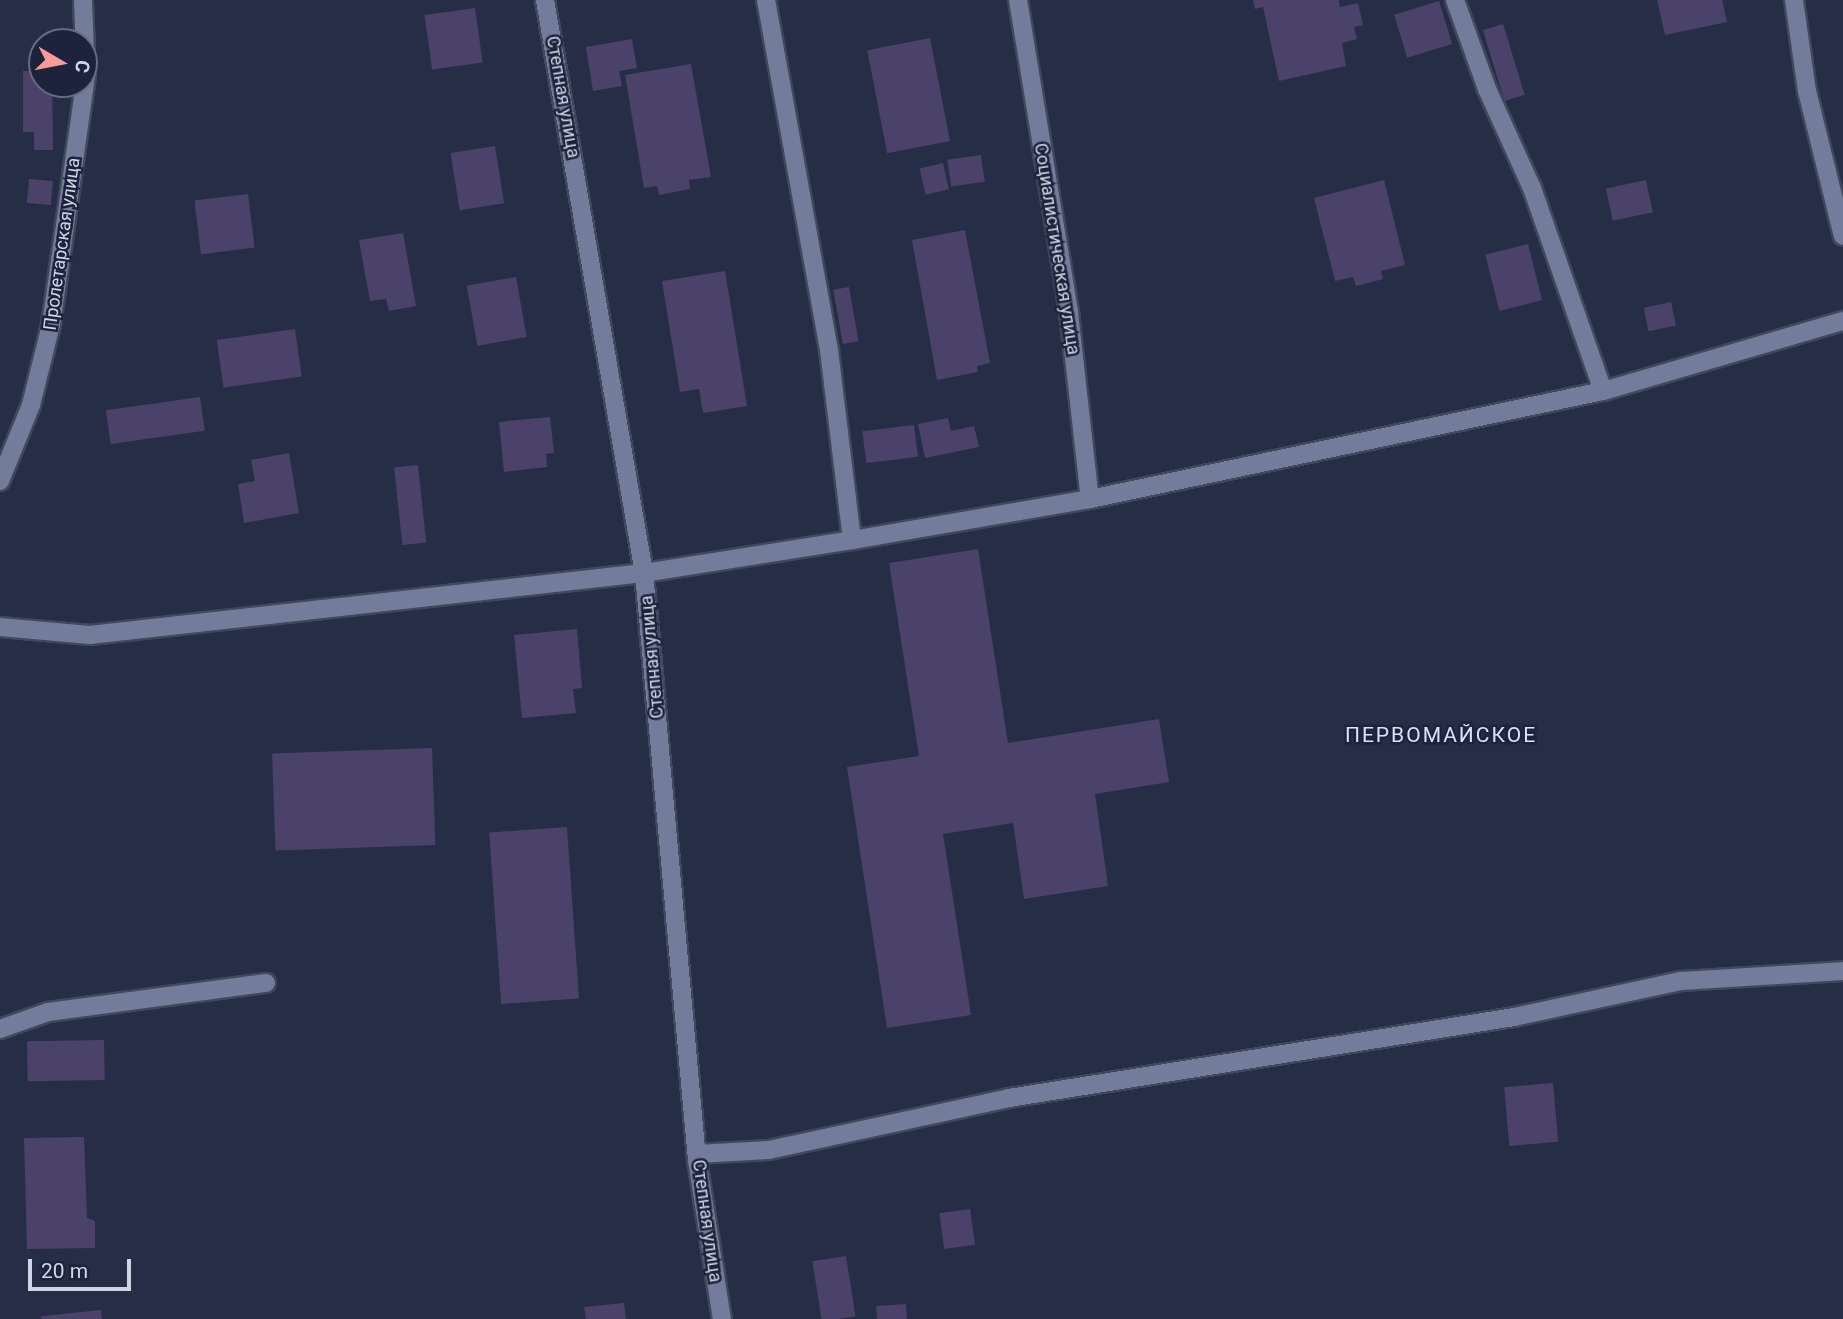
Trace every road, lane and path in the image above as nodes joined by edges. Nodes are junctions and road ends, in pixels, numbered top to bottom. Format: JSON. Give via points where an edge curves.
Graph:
{"nodes":[{"id":1,"x":83,"y":0,"type":"edge"},
{"id":2,"x":545,"y":0,"type":"edge"},
{"id":3,"x":766,"y":0,"type":"edge"},
{"id":4,"x":1018,"y":0,"type":"edge"},
{"id":5,"x":1455,"y":0,"type":"edge"},
{"id":6,"x":1794,"y":0,"type":"edge"},
{"id":7,"x":1843,"y":236,"type":"edge"},
{"id":8,"x":1843,"y":321,"type":"edge"},
{"id":9,"x":1603,"y":391,"type":"junction"},
{"id":10,"x":0,"y":481,"type":"edge"},
{"id":11,"x":1090,"y":499,"type":"junction"},
{"id":12,"x":852,"y":540,"type":"junction"},
{"id":13,"x":644,"y":573,"type":"junction"},
{"id":14,"x":0,"y":627,"type":"edge"},
{"id":15,"x":1843,"y":971,"type":"edge"},
{"id":16,"x":266,"y":984,"type":"dead end"},
{"id":17,"x":0,"y":1029,"type":"edge"},
{"id":18,"x":697,"y":1154,"type":"junction"},
{"id":19,"x":722,"y":1319,"type":"edge"}],
"edges":[{"from":1,"to":10,"type":"street","name":"Пролетарская улица","via":[[86,76],[51,325],[31,405]]},
{"from":2,"to":13,"type":"street","name":"Степная улица"},
{"from":3,"to":12,"type":"street","via":[[829,350]]},
{"from":4,"to":11,"type":"street","name":"Социалистическая улица","via":[[1069,313]]},
{"from":5,"to":9,"type":"street","via":[[1505,132],[1532,188]]},
{"from":6,"to":7,"type":"street","via":[[1807,91]]},
{"from":8,"to":9,"type":"street"},
{"from":9,"to":11,"type":"street"},
{"from":11,"to":12,"type":"street"},
{"from":12,"to":13,"type":"street"},
{"from":13,"to":14,"type":"street","via":[[90,635]]},
{"from":13,"to":18,"type":"street","name":"Степная улица"},
{"from":15,"to":18,"type":"street","via":[[1681,981],[1514,1017],[1009,1098],[769,1150]]},
{"from":16,"to":17,"type":"street","via":[[48,1012]]},
{"from":18,"to":19,"type":"street","name":"Степная улица"}]}
